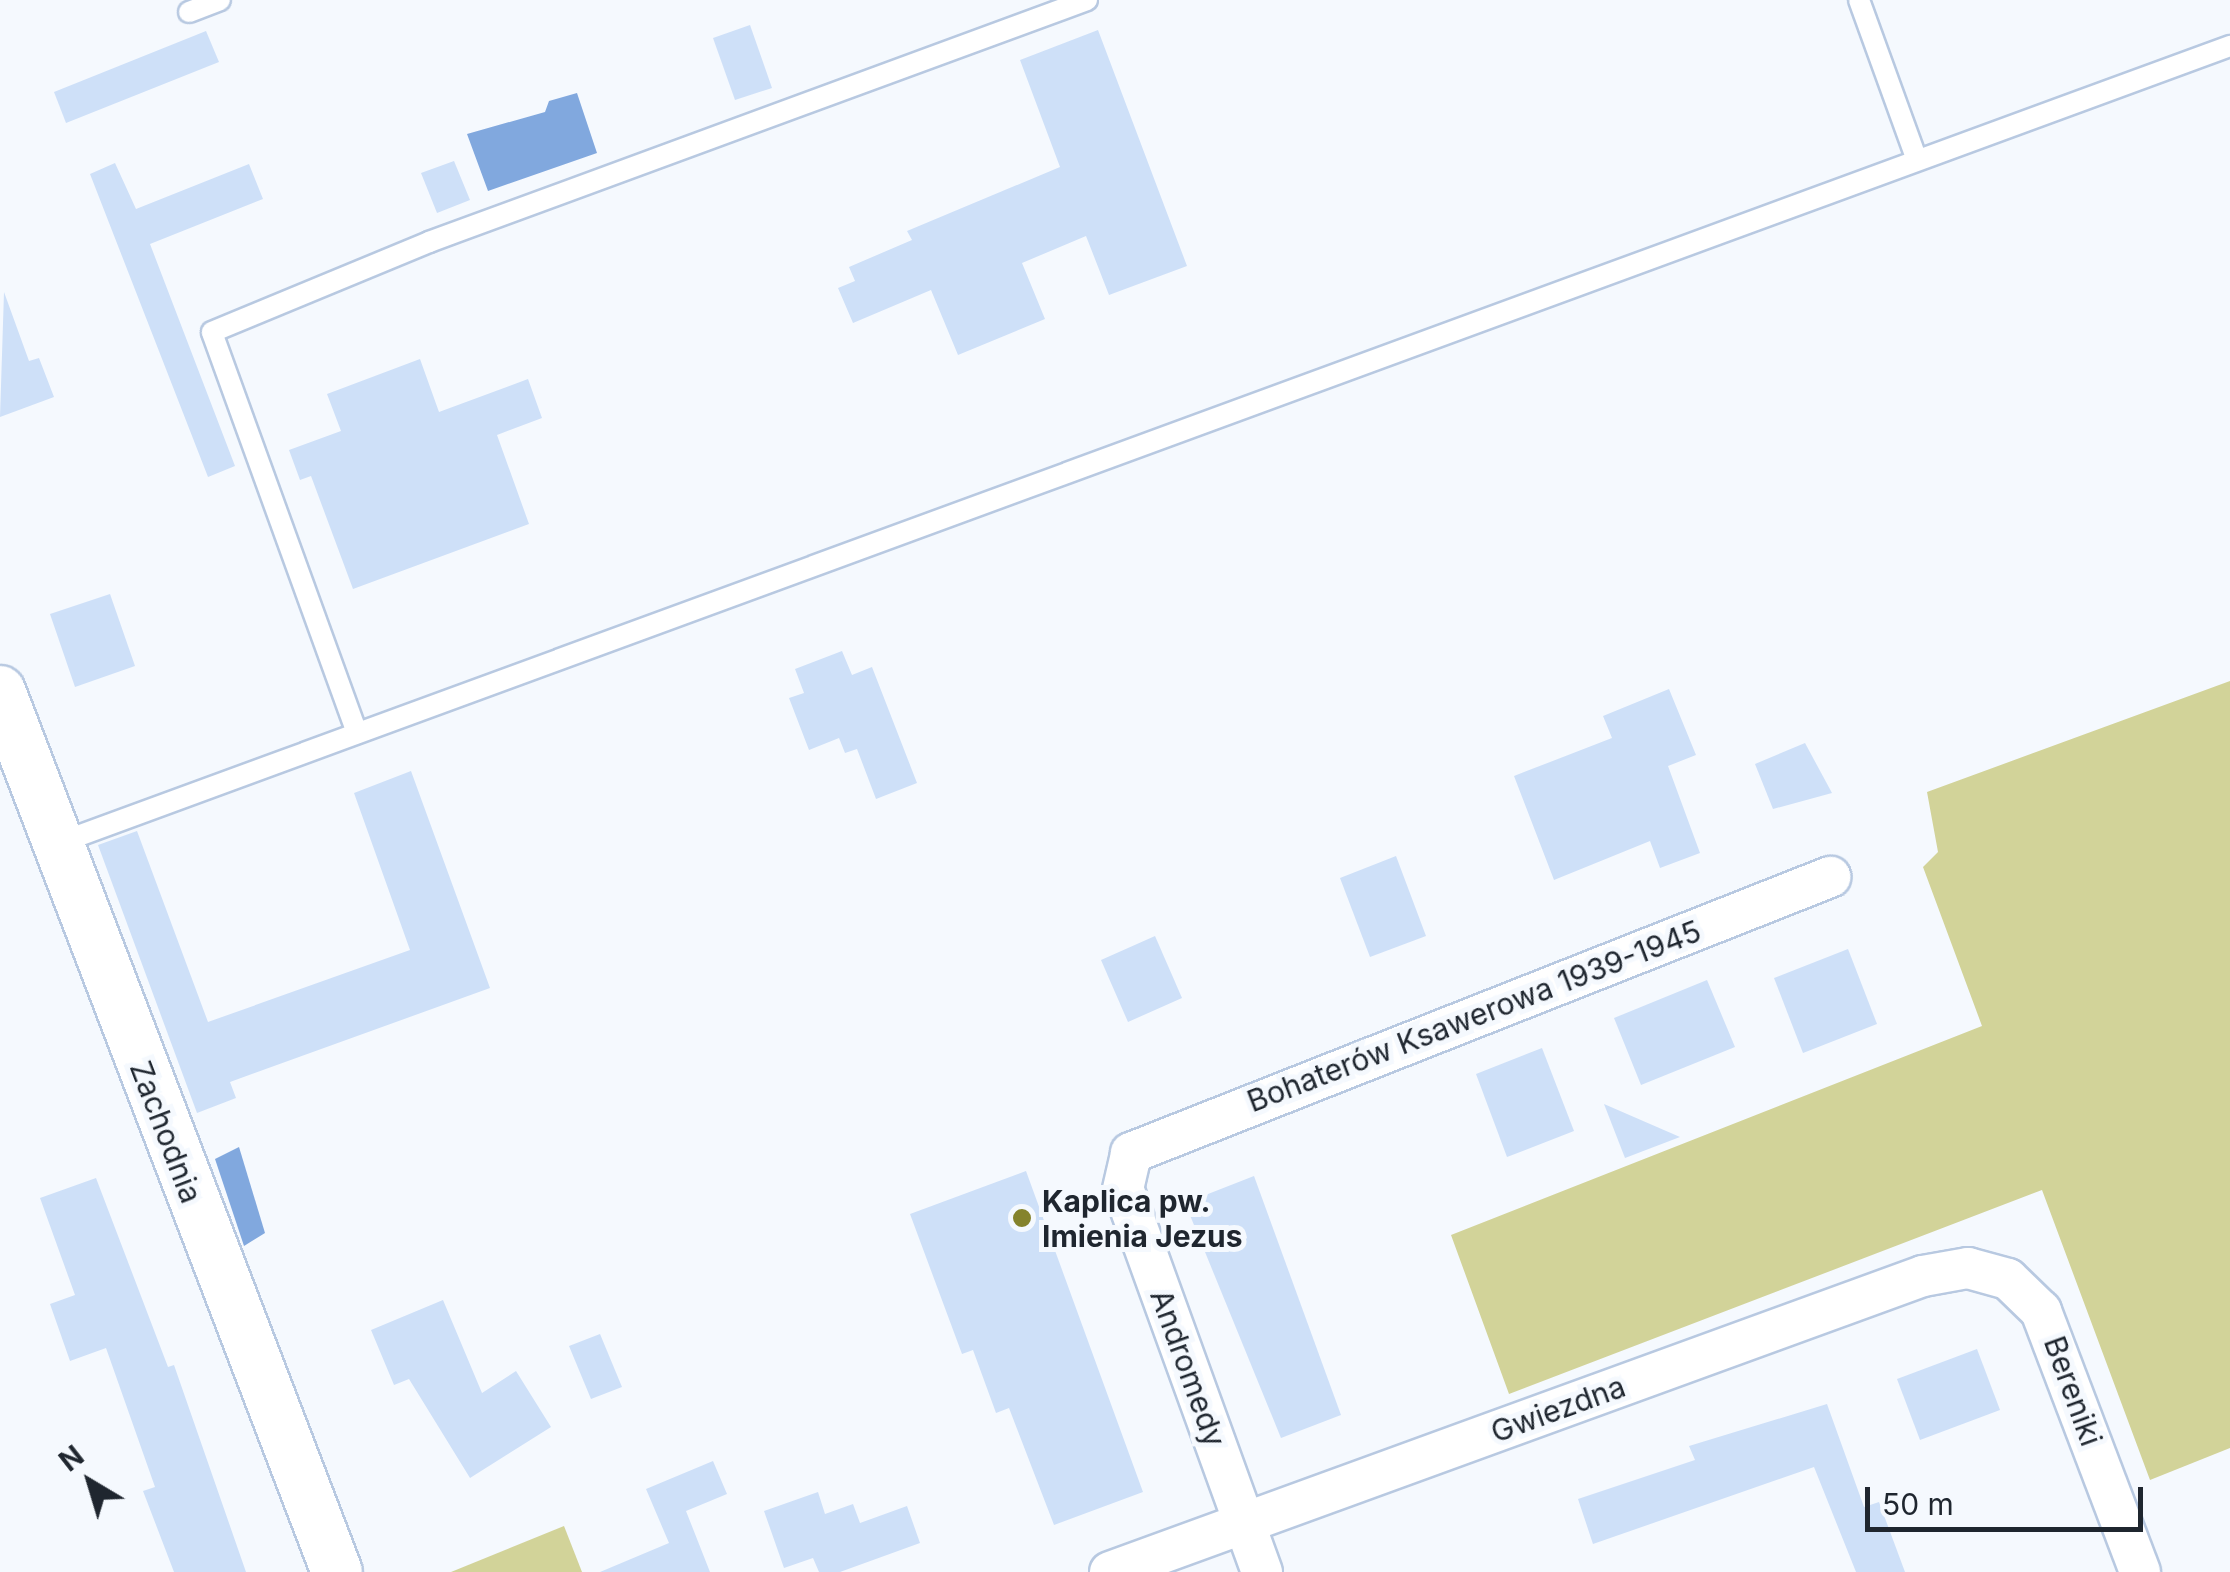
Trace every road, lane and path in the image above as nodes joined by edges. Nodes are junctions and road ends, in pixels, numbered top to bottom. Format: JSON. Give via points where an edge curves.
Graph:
{"nodes":[{"id":1,"x":220,"y":0,"type":"edge"},
{"id":2,"x":1087,"y":0,"type":"edge"},
{"id":3,"x":1859,"y":0,"type":"edge"},
{"id":4,"x":188,"y":12,"type":"dead end"},
{"id":5,"x":2230,"y":46,"type":"edge"},
{"id":6,"x":1917,"y":160,"type":"junction"},
{"id":7,"x":0,"y":691,"type":"edge"},
{"id":8,"x":357,"y":733,"type":"junction"},
{"id":9,"x":54,"y":844,"type":"junction"},
{"id":10,"x":1830,"y":877,"type":"dead end"},
{"id":11,"x":1124,"y":1163,"type":"joint"},
{"id":12,"x":2008,"y":1279,"type":"joint"},
{"id":13,"x":1244,"y":1524,"type":"junction"},
{"id":14,"x":337,"y":1572,"type":"edge"},
{"id":15,"x":1110,"y":1572,"type":"edge"},
{"id":16,"x":1262,"y":1572,"type":"edge"},
{"id":17,"x":2140,"y":1572,"type":"edge"}],
"edges":[{"from":1,"to":4,"type":"lane"},
{"from":2,"to":8,"type":"lane","via":[[429,242],[212,332]]},
{"from":3,"to":6,"type":"lane"},
{"from":5,"to":6,"type":"lane"},
{"from":6,"to":8,"type":"lane"},
{"from":7,"to":9,"type":"street","name":"Zachodnia"},
{"from":8,"to":9,"type":"lane"},
{"from":9,"to":14,"type":"street","name":"Zachodnia"},
{"from":10,"to":11,"type":"street","name":"Bohaterów Ksawerowa 1939-1945","via":[[1143,1145]]},
{"from":11,"to":13,"type":"street","name":"Andromedy","via":[[1123,1189]]},
{"from":12,"to":13,"type":"street","name":"Gwiezdna","via":[[1968,1268],[1923,1276]]},
{"from":12,"to":17,"type":"street","name":"Bereniki","via":[[2029,1294],[2048,1326]]},
{"from":13,"to":15,"type":"street","name":"Gwiezdna"},
{"from":13,"to":16,"type":"street","name":"Andromedy"}]}
